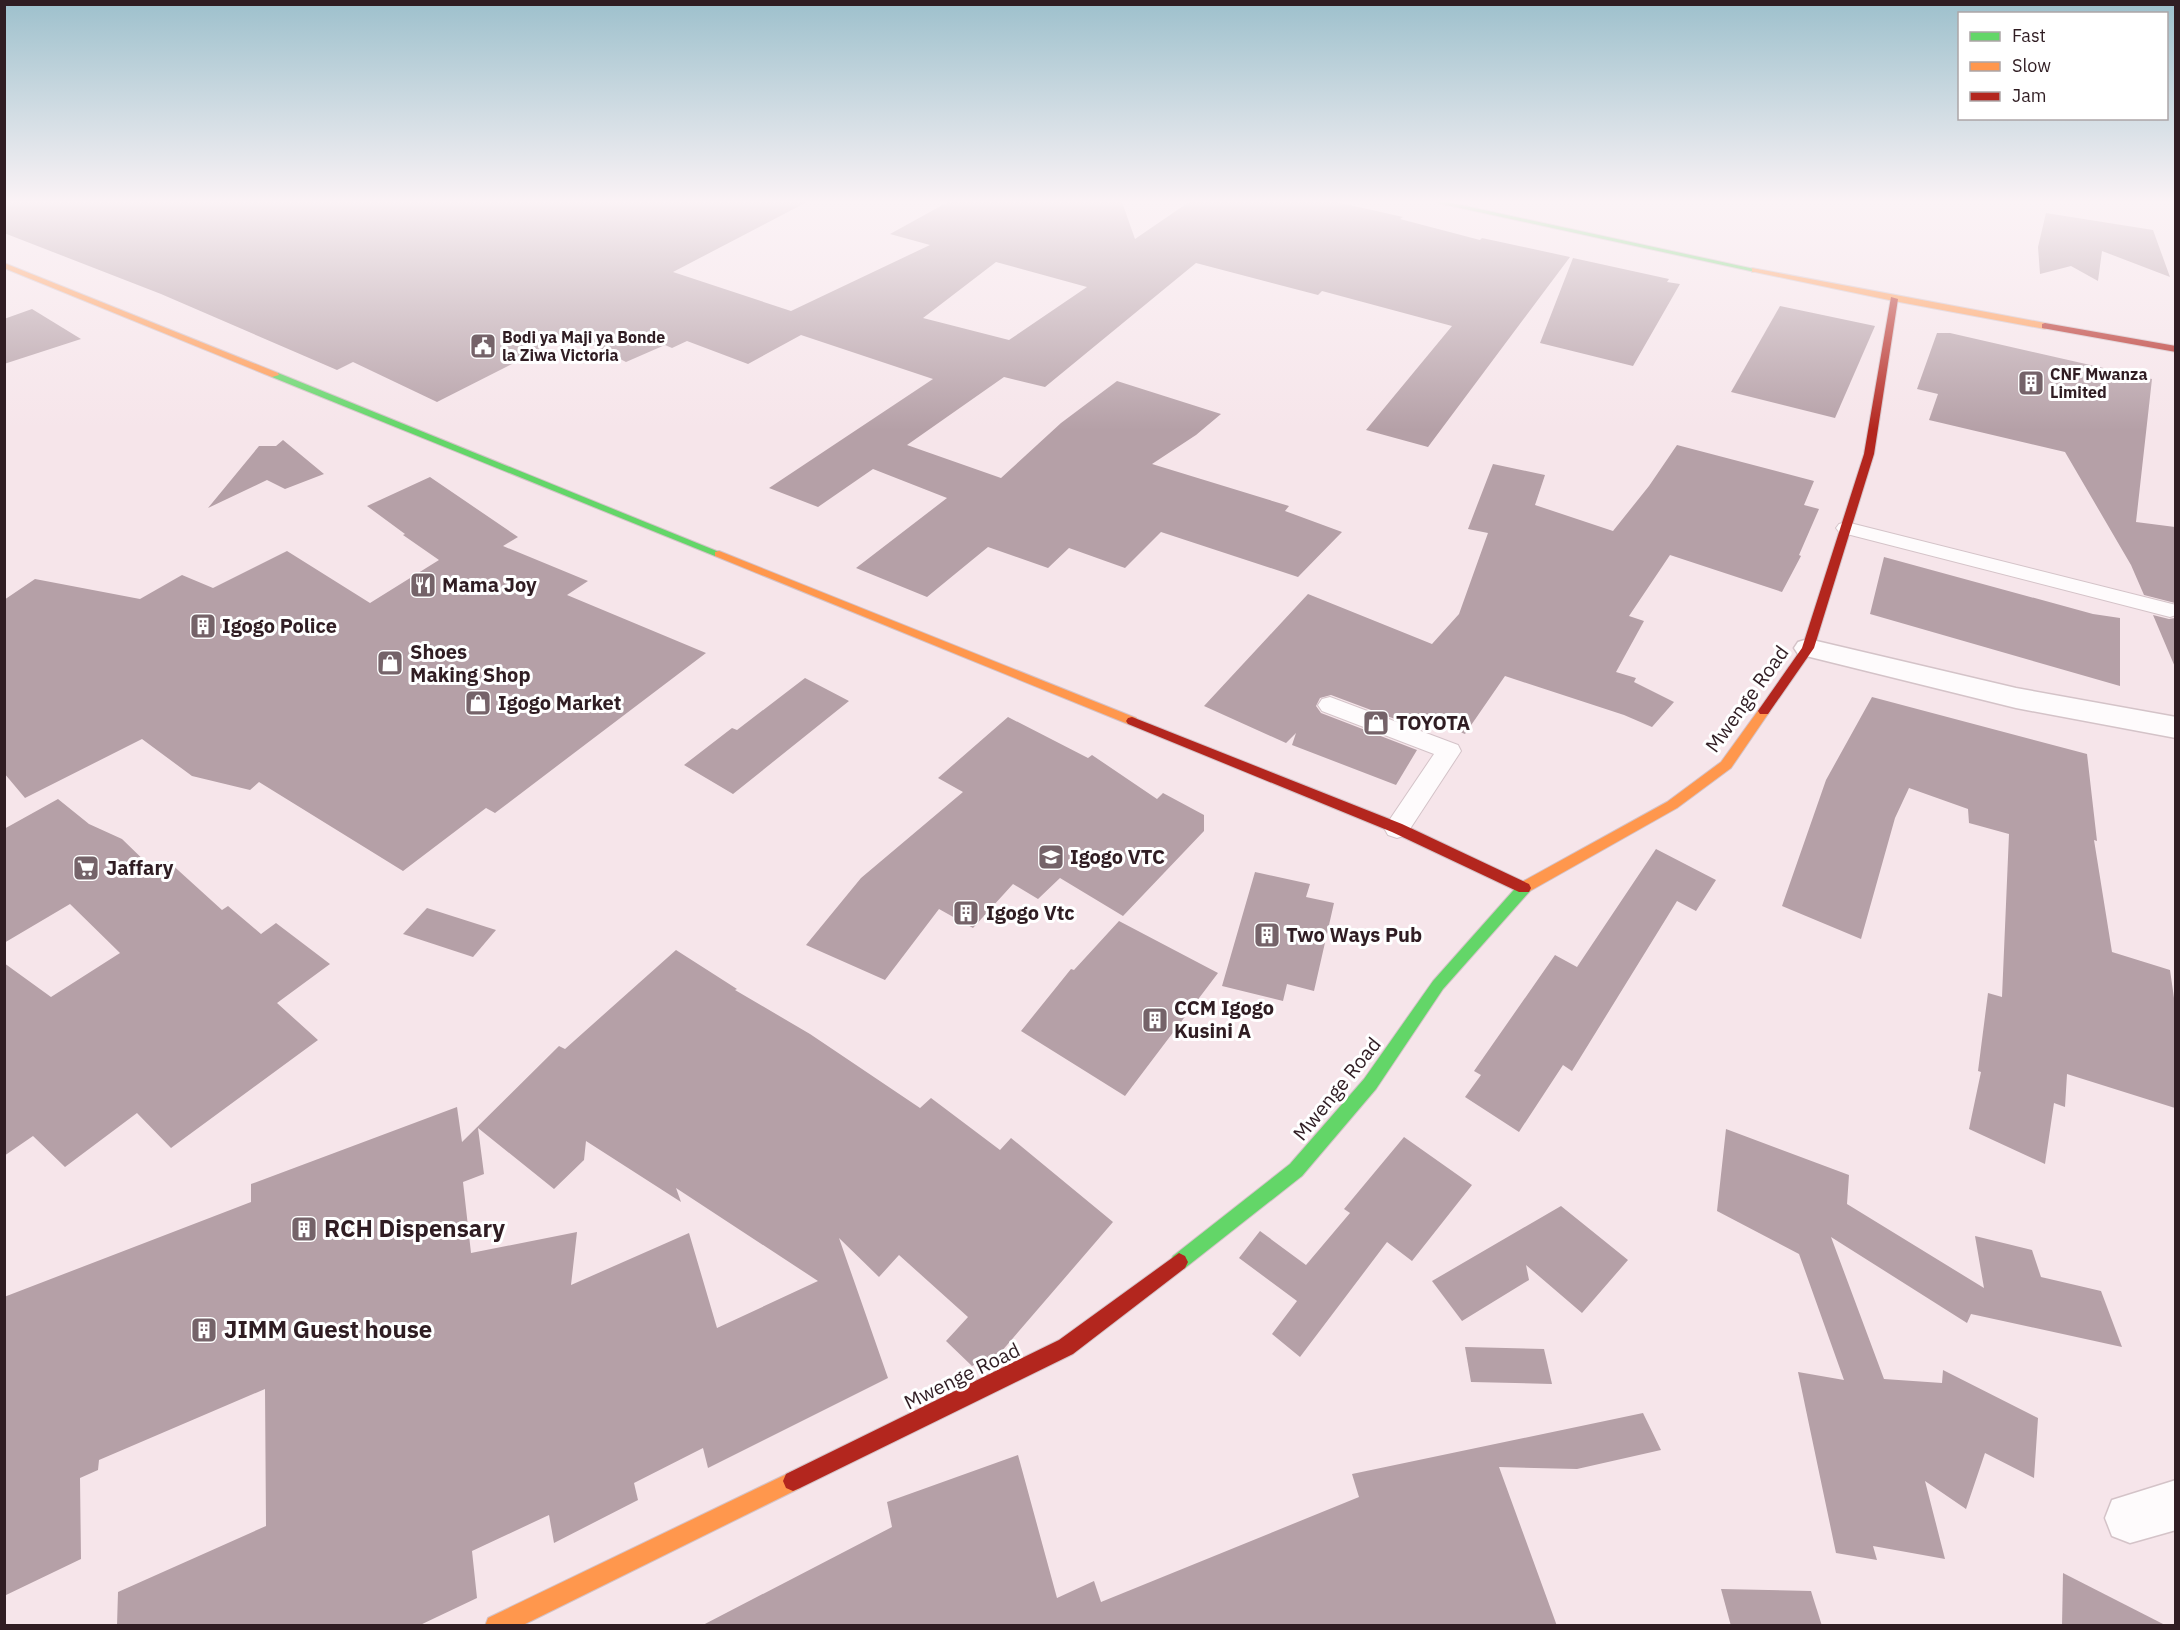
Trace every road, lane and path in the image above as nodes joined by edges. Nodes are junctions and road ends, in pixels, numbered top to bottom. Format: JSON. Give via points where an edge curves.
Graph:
{"nodes":[{"id":1,"x":36,"y":278,"type":"edge"},
{"id":2,"x":1793,"y":278,"type":"edge"},
{"id":3,"x":1894,"y":299,"type":"junction"},
{"id":4,"x":2175,"y":349,"type":"edge"},
{"id":5,"x":1846,"y":528,"type":"junction"},
{"id":6,"x":2170,"y":610,"type":"dead end"},
{"id":7,"x":1808,"y":648,"type":"junction"},
{"id":8,"x":1330,"y":705,"type":"dead end"},
{"id":9,"x":2175,"y":728,"type":"edge"},
{"id":10,"x":1397,"y":828,"type":"junction"},
{"id":11,"x":1524,"y":888,"type":"junction"},
{"id":12,"x":496,"y":1626,"type":"edge"}],
"edges":[{"from":1,"to":10,"type":"main road"},
{"from":2,"to":3,"type":"main road"},
{"from":3,"to":4,"type":"main road"},
{"from":3,"to":5,"type":"main road","name":"Mwenge Road","via":[[1869,454]]},
{"from":5,"to":6,"type":"lane"},
{"from":5,"to":7,"type":"main road","name":"Mwenge Road"},
{"from":7,"to":9,"type":"street","via":[[2016,698]]},
{"from":7,"to":11,"type":"main road","name":"Mwenge Road","via":[[1726,765],[1672,805]]},
{"from":8,"to":10,"type":"lane","via":[[1449,751]]},
{"from":10,"to":11,"type":"main road"},
{"from":11,"to":12,"type":"main road","name":"Mwenge Road","via":[[1438,985],[1370,1084],[1296,1170],[1066,1347]]}]}
